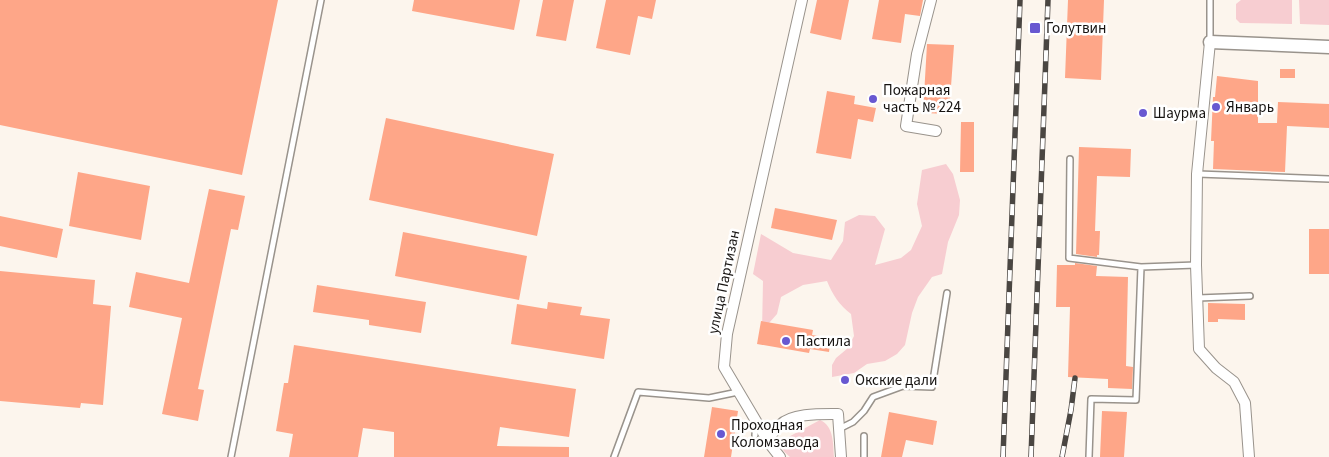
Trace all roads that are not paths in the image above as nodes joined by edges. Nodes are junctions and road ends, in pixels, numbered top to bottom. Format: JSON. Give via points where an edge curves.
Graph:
{"nodes":[{"id":1,"x":321,"y":0,"type":"edge"},
{"id":2,"x":802,"y":0,"type":"edge"},
{"id":3,"x":931,"y":0,"type":"edge"},
{"id":4,"x":1210,"y":0,"type":"edge"},
{"id":5,"x":1210,"y":42,"type":"junction"},
{"id":6,"x":1329,"y":47,"type":"edge"},
{"id":7,"x":936,"y":131,"type":"dead end"},
{"id":8,"x":1070,"y":159,"type":"dead end"},
{"id":9,"x":1197,"y":174,"type":"junction"},
{"id":10,"x":1329,"y":178,"type":"edge"},
{"id":11,"x":1196,"y":265,"type":"junction"},
{"id":12,"x":1142,"y":267,"type":"junction"},
{"id":13,"x":948,"y":293,"type":"dead end"},
{"id":14,"x":1250,"y":296,"type":"dead end"},
{"id":15,"x":1198,"y":298,"type":"junction"},
{"id":16,"x":738,"y":392,"type":"junction"},
{"id":17,"x":756,"y":422,"type":"junction"},
{"id":18,"x":839,"y":430,"type":"junction"},
{"id":19,"x":755,"y":435,"type":"dead end"},
{"id":20,"x":864,"y":436,"type":"dead end"},
{"id":21,"x":767,"y":441,"type":"junction"},
{"id":22,"x":231,"y":457,"type":"edge"},
{"id":23,"x":614,"y":457,"type":"edge"},
{"id":24,"x":780,"y":457,"type":"edge"},
{"id":25,"x":841,"y":457,"type":"edge"},
{"id":26,"x":864,"y":457,"type":"edge"},
{"id":27,"x":1089,"y":457,"type":"edge"},
{"id":28,"x":1249,"y":457,"type":"edge"}],
"edges":[{"from":1,"to":22,"type":"lane"},
{"from":2,"to":16,"type":"street","name":"улица Партизан","via":[[728,334],[724,367]]},
{"from":3,"to":7,"type":"street","via":[[917,54],[906,126]]},
{"from":4,"to":5,"type":"lane"},
{"from":5,"to":6,"type":"street"},
{"from":5,"to":9,"type":"street"},
{"from":8,"to":12,"type":"lane","via":[[1069,258]]},
{"from":9,"to":10,"type":"lane"},
{"from":9,"to":11,"type":"street"},
{"from":11,"to":12,"type":"lane"},
{"from":11,"to":15,"type":"street"},
{"from":12,"to":27,"type":"lane","via":[[1136,400],[1091,399]]},
{"from":13,"to":18,"type":"lane","via":[[932,387],[903,386],[874,397],[853,422]]},
{"from":14,"to":15,"type":"lane"},
{"from":15,"to":28,"type":"street","via":[[1199,349],[1234,382],[1245,403]]},
{"from":16,"to":17,"type":"street","name":"улица Партизан"},
{"from":16,"to":23,"type":"lane","via":[[709,398],[638,392]]},
{"from":17,"to":19,"type":"lane"},
{"from":17,"to":21,"type":"street","name":"улица Партизан"},
{"from":18,"to":21,"type":"street","via":[[838,414],[798,416],[781,423]]},
{"from":18,"to":25,"type":"street"},
{"from":20,"to":26,"type":"lane"},
{"from":21,"to":24,"type":"street","name":"улица Партизан"}]}
